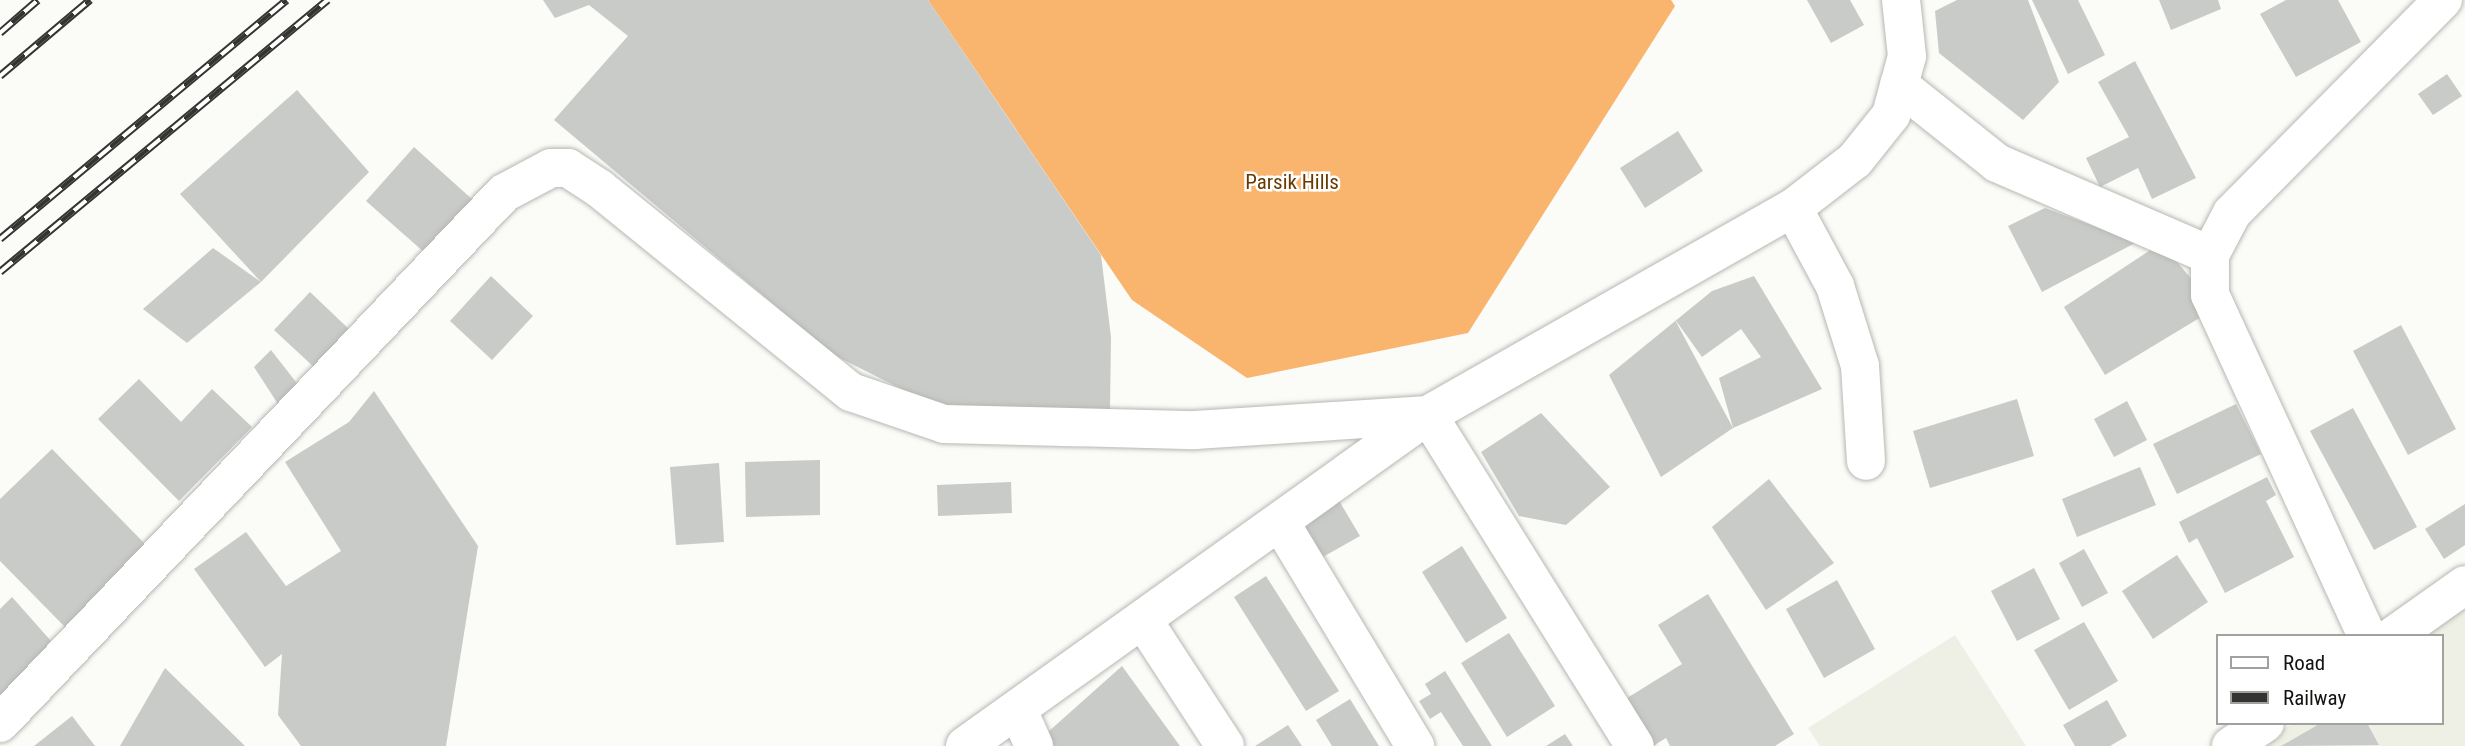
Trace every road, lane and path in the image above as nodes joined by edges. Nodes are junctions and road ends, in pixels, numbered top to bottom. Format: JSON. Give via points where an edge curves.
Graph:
{"nodes":[{"id":1,"x":1902,"y":0,"type":"edge"},
{"id":2,"x":2443,"y":0,"type":"edge"},
{"id":3,"x":1899,"y":85,"type":"junction"},
{"id":4,"x":1793,"y":208,"type":"junction"},
{"id":5,"x":2210,"y":255,"type":"junction"},
{"id":6,"x":1428,"y":415,"type":"junction"},
{"id":7,"x":1866,"y":461,"type":"dead end"},
{"id":8,"x":1280,"y":522,"type":"junction"},
{"id":9,"x":2465,"y":585,"type":"edge"},
{"id":10,"x":1143,"y":620,"type":"junction"},
{"id":11,"x":2366,"y":634,"type":"edge"},
{"id":12,"x":2396,"y":634,"type":"edge"},
{"id":13,"x":1018,"y":710,"type":"junction"},
{"id":14,"x":0,"y":723,"type":"edge"},
{"id":15,"x":2262,"y":725,"type":"edge"},
{"id":16,"x":965,"y":746,"type":"edge"},
{"id":17,"x":1034,"y":746,"type":"edge"},
{"id":18,"x":1226,"y":746,"type":"edge"},
{"id":19,"x":1415,"y":746,"type":"edge"},
{"id":20,"x":1635,"y":746,"type":"edge"},
{"id":21,"x":2231,"y":746,"type":"edge"}],
"edges":[{"from":1,"to":3,"type":"street","via":[[1907,56]]},
{"from":2,"to":5,"type":"street","via":[[2232,213]]},
{"from":3,"to":4,"type":"street","via":[[1891,115],[1855,160]]},
{"from":3,"to":5,"type":"street","via":[[1997,163]]},
{"from":4,"to":6,"type":"street"},
{"from":4,"to":7,"type":"street","via":[[1835,286],[1860,366]]},
{"from":5,"to":11,"type":"street","via":[[2210,295]]},
{"from":6,"to":8,"type":"street"},
{"from":6,"to":14,"type":"street","via":[[1195,430],[943,425],[851,392],[600,189],[568,169],[551,168],[504,193]]},
{"from":6,"to":20,"type":"street"},
{"from":8,"to":10,"type":"street"},
{"from":8,"to":19,"type":"street"},
{"from":9,"to":12,"type":"street"},
{"from":10,"to":13,"type":"street"},
{"from":10,"to":18,"type":"street"},
{"from":13,"to":16,"type":"street"},
{"from":13,"to":17,"type":"street"},
{"from":15,"to":21,"type":"street"}]}
